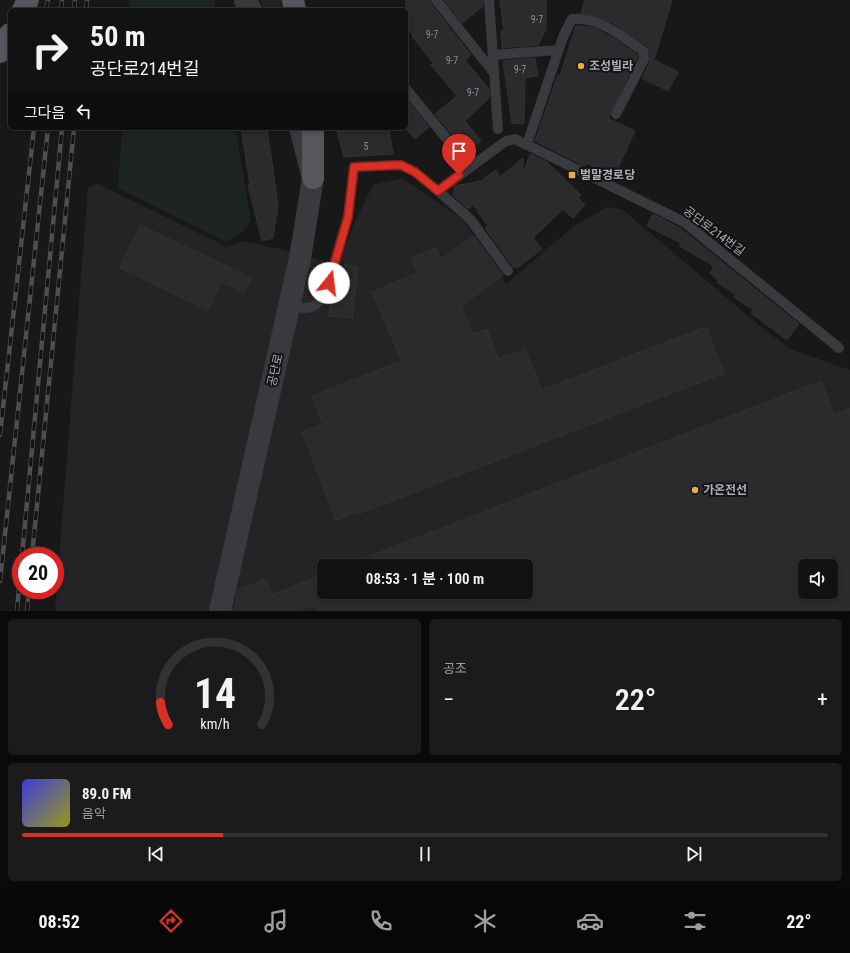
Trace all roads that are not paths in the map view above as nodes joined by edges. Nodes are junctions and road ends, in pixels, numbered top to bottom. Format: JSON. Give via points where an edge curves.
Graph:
{"nodes":[{"id":1,"x":436,"y":0,"type":"edge"},
{"id":2,"x":489,"y":0,"type":"edge"},
{"id":3,"x":8,"y":38,"type":"edge"},
{"id":4,"x":558,"y":50,"type":"junction"},
{"id":5,"x":0,"y":52,"type":"edge"},
{"id":6,"x":493,"y":55,"type":"junction"},
{"id":7,"x":494,"y":73,"type":"junction"},
{"id":8,"x":408,"y":91,"type":"edge"},
{"id":9,"x":616,"y":114,"type":"dead end"},
{"id":10,"x":498,"y":129,"type":"dead end"},
{"id":11,"x":301,"y":130,"type":"edge"},
{"id":12,"x":314,"y":130,"type":"edge"},
{"id":13,"x":527,"y":144,"type":"junction"},
{"id":14,"x":470,"y":167,"type":"junction"},
{"id":15,"x":313,"y":178,"type":"junction"},
{"id":16,"x":438,"y":191,"type":"junction"},
{"id":17,"x":508,"y":271,"type":"dead end"},
{"id":18,"x":289,"y":306,"type":"junction"},
{"id":19,"x":839,"y":348,"type":"dead end"},
{"id":20,"x":220,"y":611,"type":"edge"}],
"edges":[{"from":1,"to":7,"type":"lane"},
{"from":2,"to":6,"type":"lane"},
{"from":3,"to":5,"type":"main road"},
{"from":4,"to":6,"type":"lane"},
{"from":4,"to":9,"type":"lane","via":[[572,19],[584,18],[607,26],[643,51],[644,60]]},
{"from":4,"to":13,"type":"lane"},
{"from":6,"to":7,"type":"lane"},
{"from":7,"to":10,"type":"lane"},
{"from":8,"to":14,"type":"lane"},
{"from":11,"to":15,"type":"street","name":"공단로"},
{"from":12,"to":15,"type":"main road"},
{"from":13,"to":14,"type":"lane","name":"공단로214번길","via":[[515,139],[506,141]]},
{"from":13,"to":19,"type":"lane","name":"공단로214번길","via":[[684,222]]},
{"from":14,"to":16,"type":"lane","name":"공단로214번길"},
{"from":15,"to":18,"type":"street","name":"공단로"},
{"from":16,"to":17,"type":"lane","via":[[470,219]]},
{"from":16,"to":18,"type":"lane","via":[[415,172],[401,165],[354,167],[348,217],[324,296],[318,304],[307,309]]},
{"from":18,"to":20,"type":"street","name":"공단로"}]}
